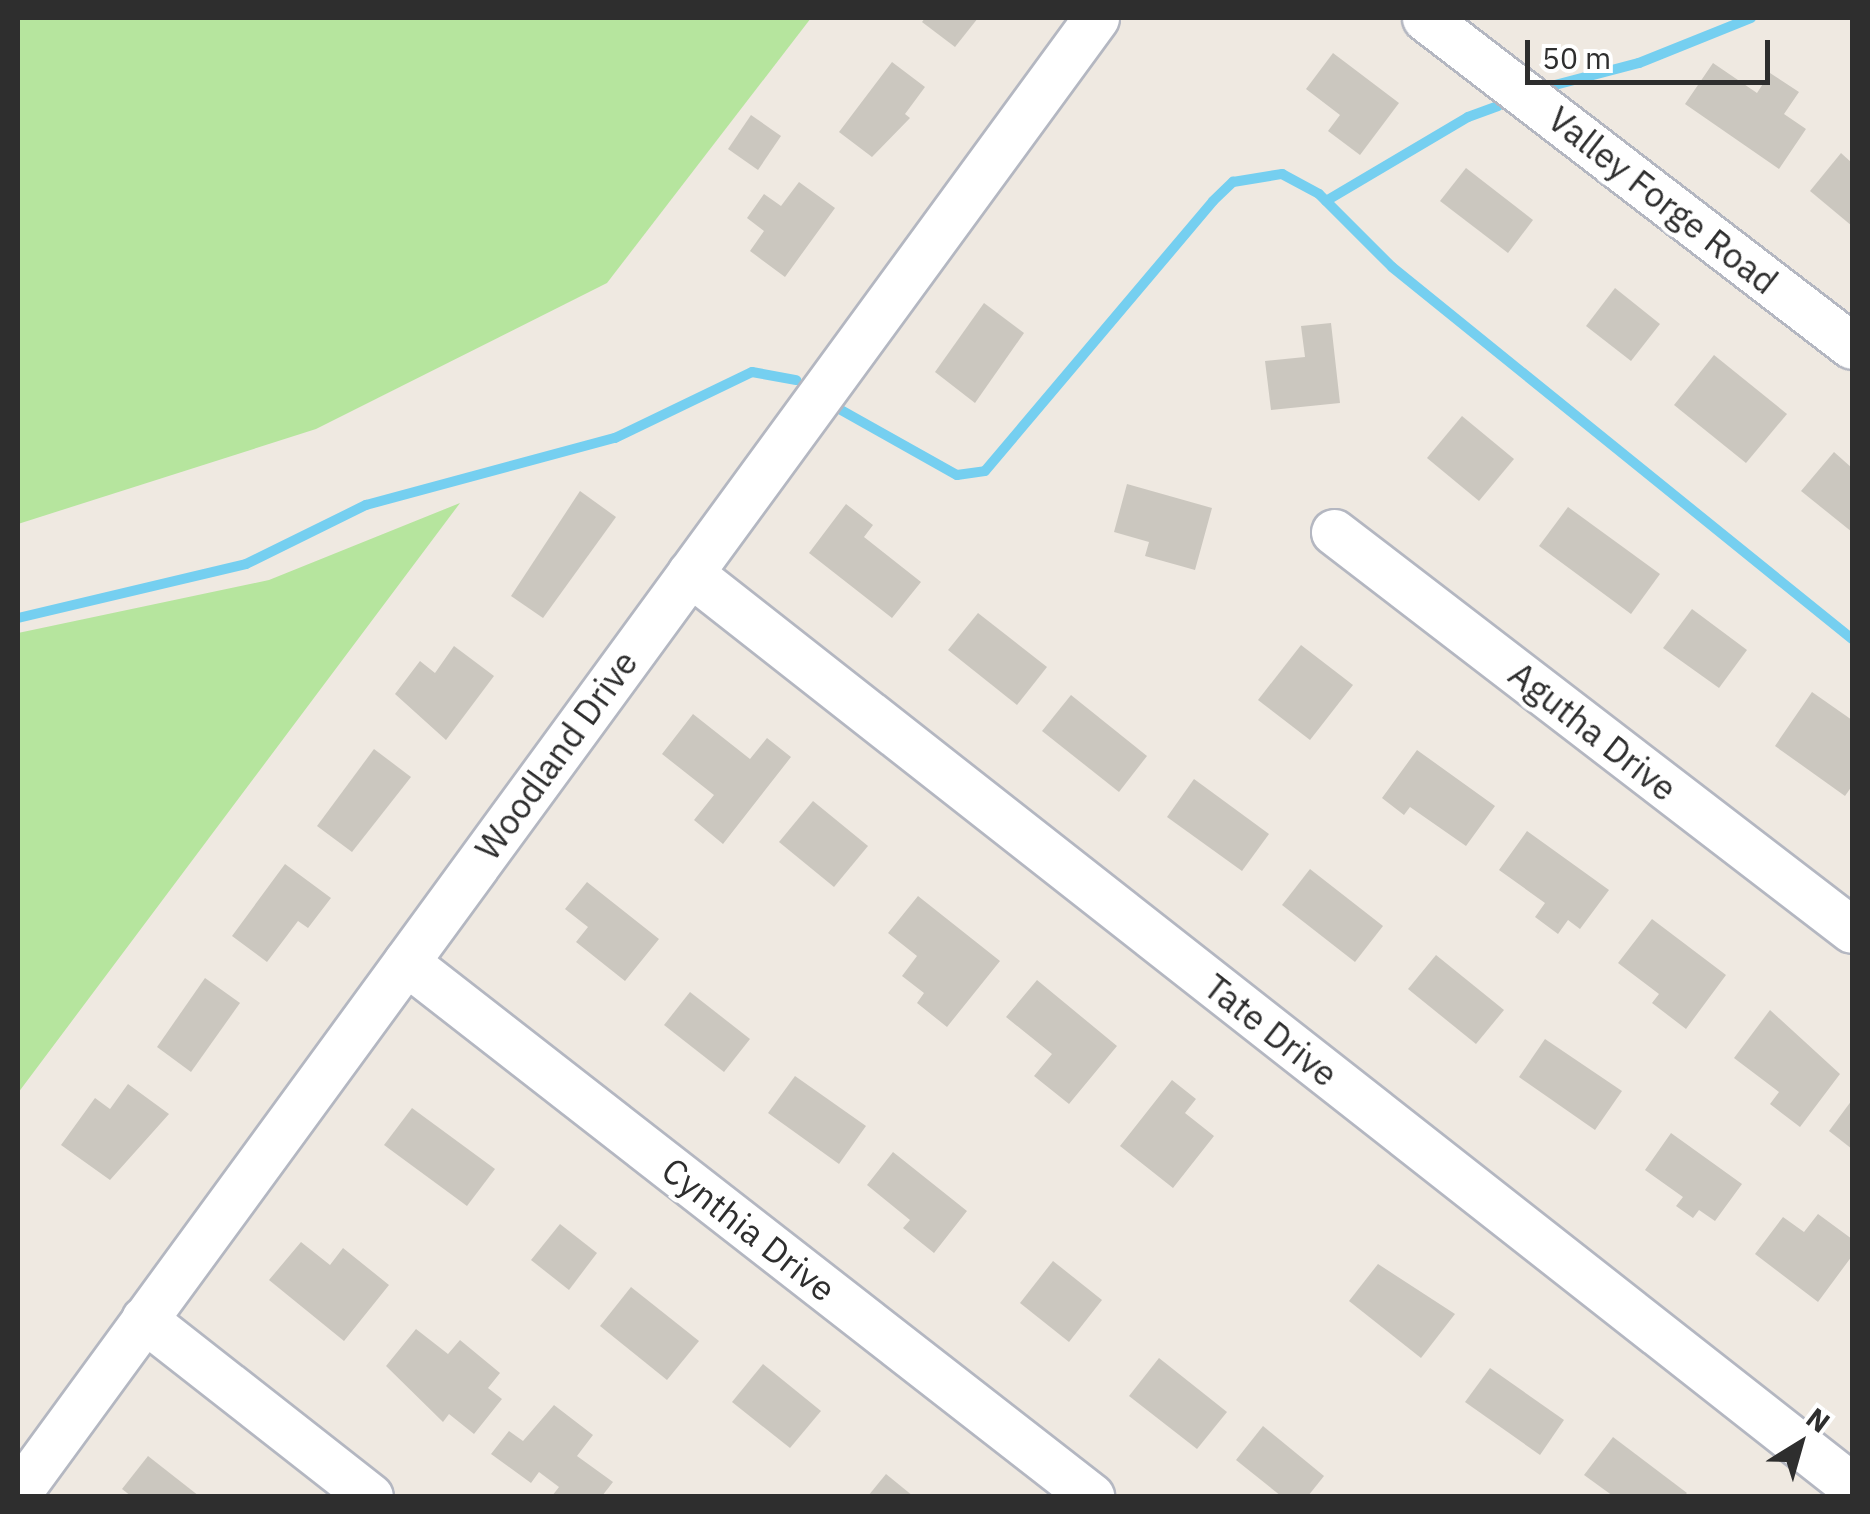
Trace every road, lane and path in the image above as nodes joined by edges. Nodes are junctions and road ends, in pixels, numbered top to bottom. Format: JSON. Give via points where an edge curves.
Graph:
{"nodes":[{"id":1,"x":1096,"y":18,"type":"edge"},
{"id":2,"x":1425,"y":18,"type":"edge"},
{"id":3,"x":1852,"y":346,"type":"edge"},
{"id":4,"x":1334,"y":532,"type":"dead end"},
{"id":5,"x":690,"y":573,"type":"junction"},
{"id":6,"x":1852,"y":930,"type":"edge"},
{"id":7,"x":406,"y":962,"type":"junction"},
{"id":8,"x":144,"y":1319,"type":"junction"},
{"id":9,"x":1852,"y":1486,"type":"edge"},
{"id":10,"x":18,"y":1493,"type":"edge"},
{"id":11,"x":370,"y":1496,"type":"edge"},
{"id":12,"x":1091,"y":1496,"type":"edge"}],
"edges":[{"from":1,"to":5,"type":"street","name":"Woodland Drive"},
{"from":2,"to":3,"type":"street","name":"Valley Forge Road"},
{"from":4,"to":6,"type":"street","name":"Agutha Drive"},
{"from":5,"to":7,"type":"street","name":"Woodland Drive"},
{"from":5,"to":9,"type":"street","name":"Tate Drive"},
{"from":7,"to":8,"type":"street","name":"Woodland Drive"},
{"from":7,"to":12,"type":"street","name":"Cynthia Drive"},
{"from":8,"to":10,"type":"street","name":"Woodland Drive"},
{"from":8,"to":11,"type":"street"}]}
